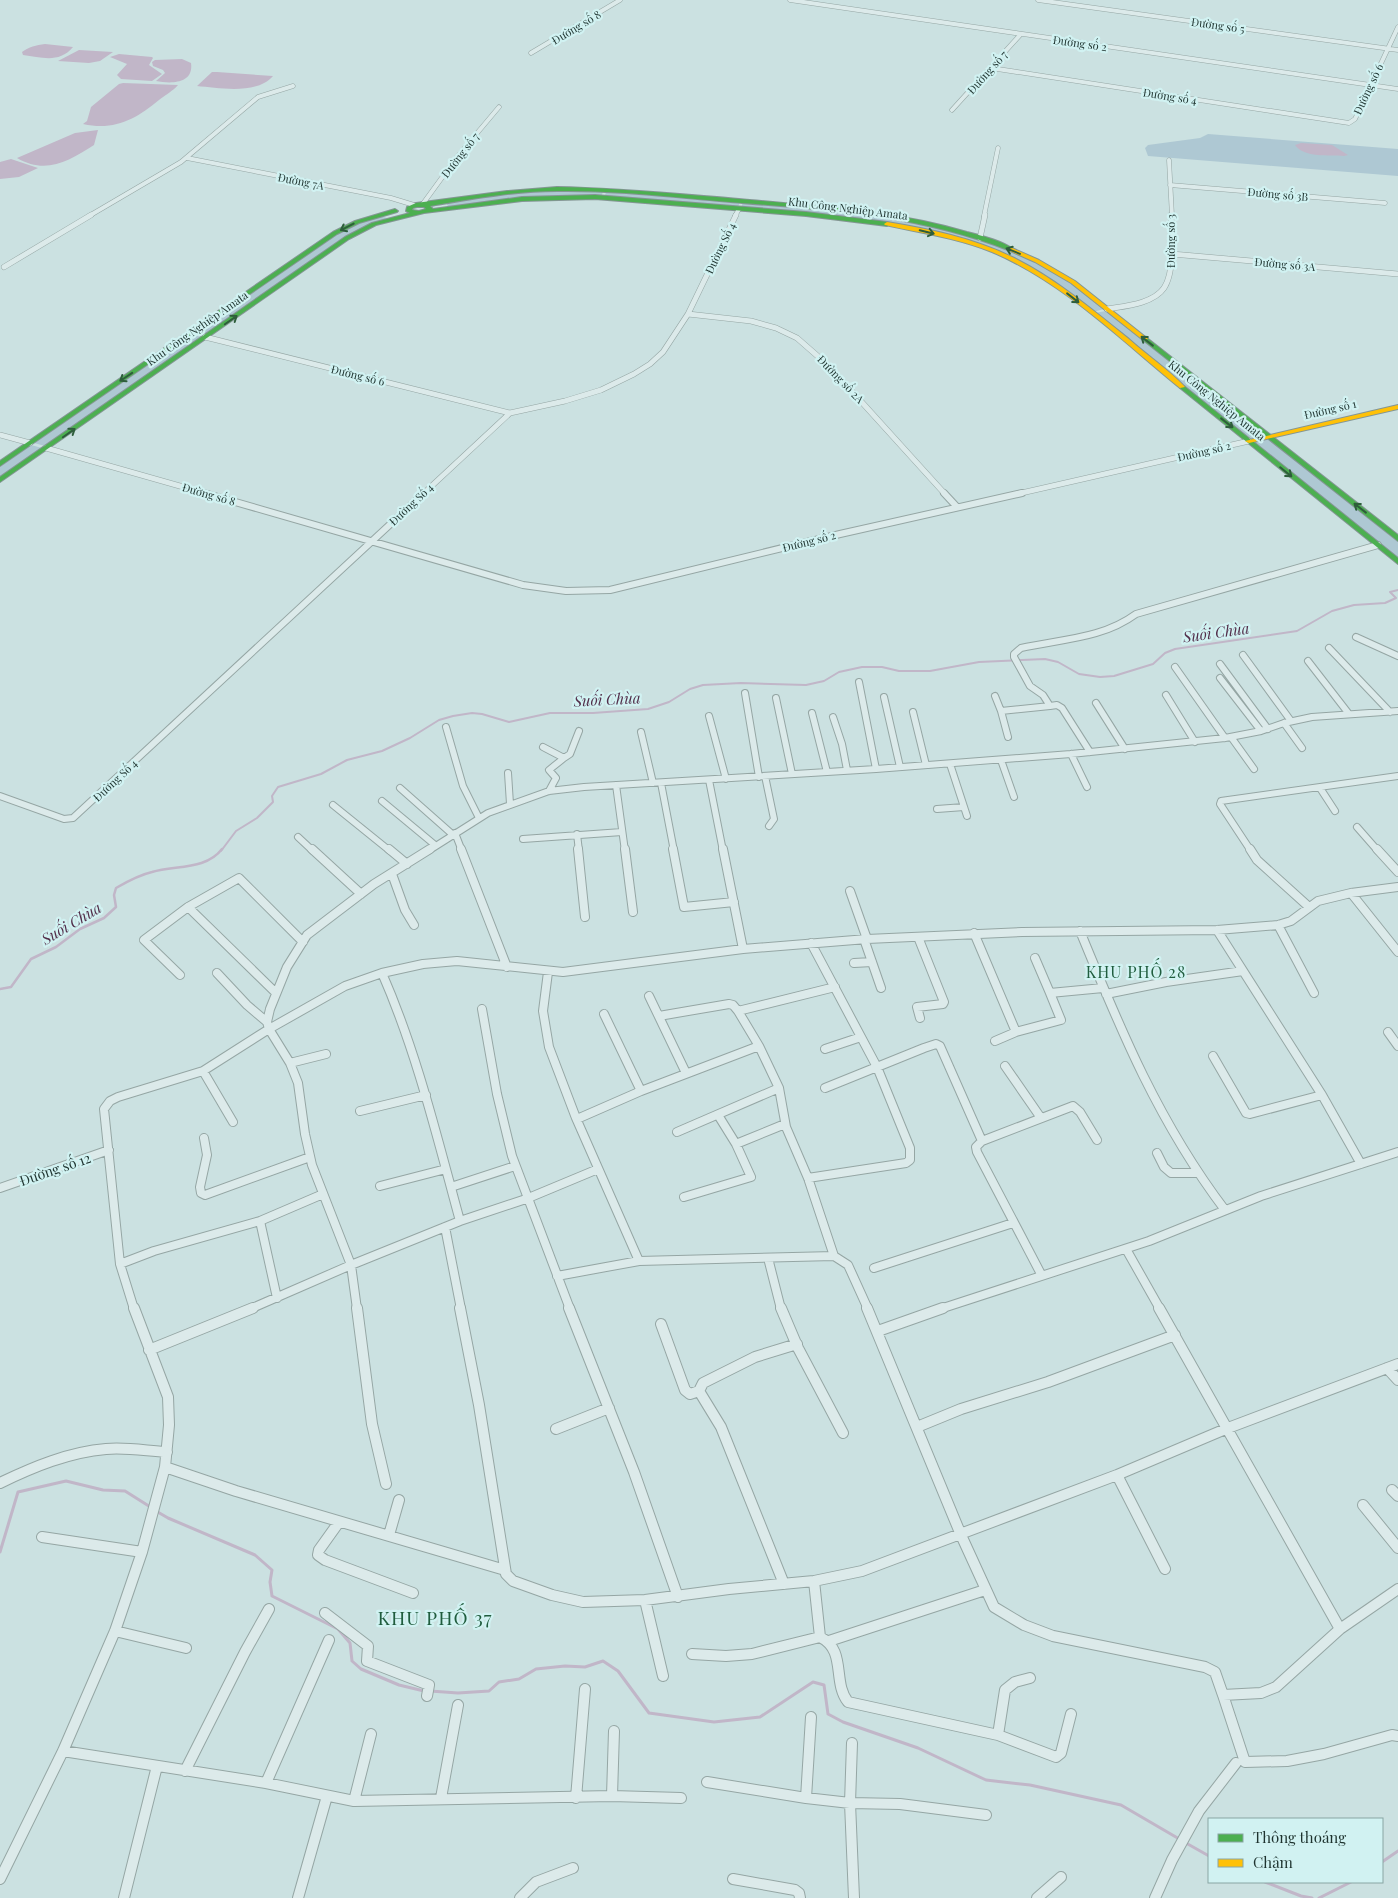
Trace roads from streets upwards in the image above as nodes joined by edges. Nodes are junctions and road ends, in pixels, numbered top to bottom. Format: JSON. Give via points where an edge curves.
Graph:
{"nodes":[{"id":1,"x":620,"y":0,"type":"edge"},
{"id":2,"x":790,"y":0,"type":"edge"},
{"id":3,"x":1038,"y":0,"type":"edge"},
{"id":4,"x":1398,"y":27,"type":"edge"},
{"id":5,"x":1021,"y":34,"type":"junction"},
{"id":6,"x":1388,"y":49,"type":"junction"},
{"id":7,"x":1398,"y":50,"type":"edge"},
{"id":8,"x":531,"y":53,"type":"dead end"},
{"id":9,"x":990,"y":68,"type":"junction"},
{"id":10,"x":1370,"y":85,"type":"junction"},
{"id":11,"x":292,"y":86,"type":"dead end"},
{"id":12,"x":1398,"y":89,"type":"edge"},
{"id":13,"x":499,"y":107,"type":"dead end"},
{"id":14,"x":952,"y":110,"type":"dead end"},
{"id":15,"x":1350,"y":123,"type":"joint"},
{"id":16,"x":998,"y":148,"type":"dead end"},
{"id":17,"x":188,"y":158,"type":"junction"},
{"id":18,"x":1169,"y":160,"type":"dead end"},
{"id":19,"x":1170,"y":185,"type":"junction"},
{"id":20,"x":1385,"y":203,"type":"dead end"},
{"id":21,"x":740,"y":205,"type":"junction"},
{"id":22,"x":419,"y":208,"type":"junction"},
{"id":23,"x":980,"y":238,"type":"junction"},
{"id":24,"x":1172,"y":254,"type":"junction"},
{"id":25,"x":4,"y":267,"type":"dead end"},
{"id":26,"x":1398,"y":274,"type":"edge"},
{"id":27,"x":1108,"y":309,"type":"junction"},
{"id":28,"x":1091,"y":313,"type":"junction"},
{"id":29,"x":688,"y":314,"type":"junction"},
{"id":30,"x":190,"y":333,"type":"junction"},
{"id":31,"x":205,"y":337,"type":"junction"},
{"id":32,"x":1398,"y":407,"type":"edge"},
{"id":33,"x":510,"y":413,"type":"junction"},
{"id":34,"x":0,"y":435,"type":"edge"},
{"id":35,"x":1268,"y":435,"type":"junction"},
{"id":36,"x":1249,"y":441,"type":"junction"},
{"id":37,"x":30,"y":443,"type":"junction"},
{"id":38,"x":46,"y":448,"type":"junction"},
{"id":39,"x":0,"y":464,"type":"edge"},
{"id":40,"x":0,"y":480,"type":"edge"},
{"id":41,"x":957,"y":507,"type":"junction"},
{"id":42,"x":1398,"y":538,"type":"edge"},
{"id":43,"x":372,"y":540,"type":"junction"},
{"id":44,"x":1378,"y":545,"type":"junction"},
{"id":45,"x":1398,"y":562,"type":"edge"},
{"id":46,"x":1356,"y":637,"type":"dead end"},
{"id":47,"x":1329,"y":648,"type":"dead end"},
{"id":48,"x":1244,"y":655,"type":"dead end"},
{"id":49,"x":1398,"y":656,"type":"edge"},
{"id":50,"x":1308,"y":661,"type":"dead end"},
{"id":51,"x":1220,"y":664,"type":"dead end"},
{"id":52,"x":1175,"y":667,"type":"dead end"},
{"id":53,"x":1220,"y":678,"type":"dead end"},
{"id":54,"x":859,"y":682,"type":"dead end"},
{"id":55,"x":745,"y":693,"type":"dead end"},
{"id":56,"x":1166,"y":695,"type":"dead end"},
{"id":57,"x":995,"y":696,"type":"dead end"},
{"id":58,"x":884,"y":697,"type":"dead end"},
{"id":59,"x":776,"y":698,"type":"dead end"},
{"id":60,"x":1096,"y":702,"type":"dead end"},
{"id":61,"x":1050,"y":706,"type":"junction"},
{"id":62,"x":1001,"y":711,"type":"junction"},
{"id":63,"x":1394,"y":711,"type":"edge"},
{"id":64,"x":913,"y":712,"type":"dead end"},
{"id":65,"x":812,"y":713,"type":"dead end"},
{"id":66,"x":1349,"y":714,"type":"junction"},
{"id":67,"x":708,"y":716,"type":"dead end"},
{"id":68,"x":833,"y":717,"type":"dead end"},
{"id":69,"x":1288,"y":722,"type":"junction"},
{"id":70,"x":446,"y":727,"type":"dead end"},
{"id":71,"x":1264,"y":730,"type":"junction"},
{"id":72,"x":578,"y":732,"type":"dead end"},
{"id":73,"x":641,"y":732,"type":"dead end"},
{"id":74,"x":1008,"y":737,"type":"dead end"},
{"id":75,"x":1228,"y":737,"type":"junction"},
{"id":76,"x":1195,"y":742,"type":"junction"},
{"id":77,"x":542,"y":748,"type":"dead end"},
{"id":78,"x":1302,"y":748,"type":"dead end"},
{"id":79,"x":1124,"y":749,"type":"junction"},
{"id":80,"x":1090,"y":752,"type":"junction"},
{"id":81,"x":1071,"y":754,"type":"junction"},
{"id":82,"x":564,"y":758,"type":"junction"},
{"id":83,"x":1001,"y":760,"type":"junction"},
{"id":84,"x":950,"y":764,"type":"junction"},
{"id":85,"x":926,"y":766,"type":"junction"},
{"id":86,"x":900,"y":767,"type":"junction"},
{"id":87,"x":876,"y":769,"type":"junction"},
{"id":88,"x":1254,"y":769,"type":"dead end"},
{"id":89,"x":847,"y":770,"type":"junction"},
{"id":90,"x":827,"y":772,"type":"junction"},
{"id":91,"x":508,"y":773,"type":"dead end"},
{"id":92,"x":792,"y":774,"type":"junction"},
{"id":93,"x":762,"y":776,"type":"junction"},
{"id":94,"x":1398,"y":776,"type":"edge"},
{"id":95,"x":726,"y":779,"type":"junction"},
{"id":96,"x":709,"y":780,"type":"junction"},
{"id":97,"x":657,"y":783,"type":"junction"},
{"id":98,"x":616,"y":785,"type":"junction"},
{"id":99,"x":1087,"y":787,"type":"dead end"},
{"id":100,"x":400,"y":788,"type":"dead end"},
{"id":101,"x":1320,"y":788,"type":"junction"},
{"id":102,"x":549,"y":792,"type":"junction"},
{"id":103,"x":0,"y":796,"type":"edge"},
{"id":104,"x":1014,"y":797,"type":"dead end"},
{"id":105,"x":382,"y":802,"type":"dead end"},
{"id":106,"x":510,"y":804,"type":"junction"},
{"id":107,"x":332,"y":805,"type":"dead end"},
{"id":108,"x":964,"y":808,"type":"junction"},
{"id":109,"x":937,"y":809,"type":"dead end"},
{"id":110,"x":1335,"y":810,"type":"dead end"},
{"id":111,"x":967,"y":816,"type":"dead end"},
{"id":112,"x":479,"y":818,"type":"junction"},
{"id":113,"x":769,"y":826,"type":"dead end"},
{"id":114,"x":1357,"y":827,"type":"dead end"},
{"id":115,"x":622,"y":832,"type":"junction"},
{"id":116,"x":453,"y":833,"type":"junction"},
{"id":117,"x":577,"y":834,"type":"junction"},
{"id":118,"x":298,"y":836,"type":"dead end"},
{"id":119,"x":522,"y":840,"type":"dead end"},
{"id":120,"x":436,"y":845,"type":"junction"},
{"id":121,"x":407,"y":864,"type":"junction"},
{"id":122,"x":1398,"y":872,"type":"edge"},
{"id":123,"x":392,"y":874,"type":"junction"},
{"id":124,"x":1398,"y":887,"type":"edge"},
{"id":125,"x":850,"y":891,"type":"dead end"},
{"id":126,"x":361,"y":894,"type":"junction"},
{"id":127,"x":1351,"y":894,"type":"junction"},
{"id":128,"x":734,"y":902,"type":"junction"},
{"id":129,"x":188,"y":907,"type":"junction"},
{"id":130,"x":1309,"y":907,"type":"junction"},
{"id":131,"x":633,"y":912,"type":"dead end"},
{"id":132,"x":585,"y":916,"type":"dead end"},
{"id":133,"x":414,"y":925,"type":"dead end"},
{"id":134,"x":1278,"y":925,"type":"junction"},
{"id":135,"x":1217,"y":930,"type":"junction"},
{"id":136,"x":1080,"y":931,"type":"junction"},
{"id":137,"x":974,"y":934,"type":"junction"},
{"id":138,"x":918,"y":937,"type":"junction"},
{"id":139,"x":865,"y":939,"type":"junction"},
{"id":140,"x":302,"y":942,"type":"junction"},
{"id":141,"x":811,"y":943,"type":"junction"},
{"id":142,"x":1395,"y":944,"type":"edge"},
{"id":143,"x":743,"y":949,"type":"junction"},
{"id":144,"x":1398,"y":952,"type":"edge"},
{"id":145,"x":1035,"y":958,"type":"dead end"},
{"id":146,"x":872,"y":962,"type":"junction"},
{"id":147,"x":854,"y":964,"type":"dead end"},
{"id":148,"x":507,"y":967,"type":"junction"},
{"id":149,"x":1243,"y":971,"type":"junction"},
{"id":150,"x":548,"y":972,"type":"junction"},
{"id":151,"x":217,"y":973,"type":"dead end"},
{"id":152,"x":382,"y":973,"type":"junction"},
{"id":153,"x":180,"y":975,"type":"dead end"},
{"id":154,"x":835,"y":988,"type":"junction"},
{"id":155,"x":881,"y":988,"type":"dead end"},
{"id":156,"x":1105,"y":991,"type":"junction"},
{"id":157,"x":276,"y":992,"type":"junction"},
{"id":158,"x":1050,"y":993,"type":"junction"},
{"id":159,"x":1314,"y":993,"type":"dead end"},
{"id":160,"x":649,"y":996,"type":"dead end"},
{"id":161,"x":482,"y":1009,"type":"dead end"},
{"id":162,"x":738,"y":1011,"type":"junction"},
{"id":163,"x":604,"y":1014,"type":"dead end"},
{"id":164,"x":659,"y":1016,"type":"junction"},
{"id":165,"x":920,"y":1018,"type":"dead end"},
{"id":166,"x":268,"y":1025,"type":"junction"},
{"id":167,"x":1016,"y":1032,"type":"junction"},
{"id":168,"x":1388,"y":1032,"type":"dead end"},
{"id":169,"x":861,"y":1037,"type":"junction"},
{"id":170,"x":994,"y":1041,"type":"dead end"},
{"id":171,"x":759,"y":1046,"type":"junction"},
{"id":172,"x":1398,"y":1046,"type":"edge"},
{"id":173,"x":825,"y":1049,"type":"dead end"},
{"id":174,"x":326,"y":1054,"type":"dead end"},
{"id":175,"x":1213,"y":1056,"type":"dead end"},
{"id":176,"x":290,"y":1063,"type":"junction"},
{"id":177,"x":1005,"y":1066,"type":"dead end"},
{"id":178,"x":877,"y":1067,"type":"junction"},
{"id":179,"x":203,"y":1071,"type":"junction"},
{"id":180,"x":686,"y":1073,"type":"junction"},
{"id":181,"x":779,"y":1088,"type":"junction"},
{"id":182,"x":825,"y":1088,"type":"dead end"},
{"id":183,"x":641,"y":1091,"type":"junction"},
{"id":184,"x":426,"y":1095,"type":"junction"},
{"id":185,"x":1322,"y":1095,"type":"junction"},
{"id":186,"x":360,"y":1110,"type":"dead end"},
{"id":187,"x":718,"y":1116,"type":"junction"},
{"id":188,"x":1041,"y":1118,"type":"junction"},
{"id":189,"x":577,"y":1119,"type":"junction"},
{"id":190,"x":233,"y":1122,"type":"dead end"},
{"id":191,"x":785,"y":1124,"type":"junction"},
{"id":192,"x":677,"y":1132,"type":"dead end"},
{"id":193,"x":204,"y":1138,"type":"dead end"},
{"id":194,"x":1097,"y":1140,"type":"dead end"},
{"id":195,"x":982,"y":1141,"type":"junction"},
{"id":196,"x":736,"y":1144,"type":"junction"},
{"id":197,"x":109,"y":1150,"type":"junction"},
{"id":198,"x":1398,"y":1152,"type":"edge"},
{"id":199,"x":1156,"y":1153,"type":"dead end"},
{"id":200,"x":310,"y":1157,"type":"junction"},
{"id":201,"x":1360,"y":1164,"type":"junction"},
{"id":202,"x":515,"y":1166,"type":"junction"},
{"id":203,"x":446,"y":1169,"type":"junction"},
{"id":204,"x":598,"y":1169,"type":"junction"},
{"id":205,"x":1196,"y":1173,"type":"junction"},
{"id":206,"x":808,"y":1178,"type":"junction"},
{"id":207,"x":380,"y":1186,"type":"dead end"},
{"id":208,"x":451,"y":1187,"type":"junction"},
{"id":209,"x":0,"y":1188,"type":"edge"},
{"id":210,"x":323,"y":1194,"type":"junction"},
{"id":211,"x":684,"y":1197,"type":"dead end"},
{"id":212,"x":526,"y":1199,"type":"junction"},
{"id":213,"x":1225,"y":1210,"type":"junction"},
{"id":214,"x":260,"y":1221,"type":"junction"},
{"id":215,"x":460,"y":1221,"type":"junction"},
{"id":216,"x":1013,"y":1223,"type":"junction"},
{"id":217,"x":445,"y":1227,"type":"junction"},
{"id":218,"x":1126,"y":1249,"type":"junction"},
{"id":219,"x":834,"y":1256,"type":"junction"},
{"id":220,"x":768,"y":1258,"type":"junction"},
{"id":221,"x":639,"y":1261,"type":"junction"},
{"id":222,"x":120,"y":1264,"type":"junction"},
{"id":223,"x":351,"y":1265,"type":"junction"},
{"id":224,"x":874,"y":1268,"type":"dead end"},
{"id":225,"x":1041,"y":1274,"type":"junction"},
{"id":226,"x":557,"y":1276,"type":"junction"},
{"id":227,"x":277,"y":1298,"type":"junction"},
{"id":228,"x":660,"y":1324,"type":"dead end"},
{"id":229,"x":878,"y":1331,"type":"junction"},
{"id":230,"x":1175,"y":1335,"type":"junction"},
{"id":231,"x":797,"y":1344,"type":"junction"},
{"id":232,"x":149,"y":1350,"type":"junction"},
{"id":233,"x":1398,"y":1364,"type":"edge"},
{"id":234,"x":1387,"y":1368,"type":"junction"},
{"id":235,"x":1398,"y":1380,"type":"edge"},
{"id":236,"x":699,"y":1391,"type":"junction"},
{"id":237,"x":609,"y":1408,"type":"junction"},
{"id":238,"x":917,"y":1427,"type":"junction"},
{"id":239,"x":1228,"y":1428,"type":"junction"},
{"id":240,"x":556,"y":1429,"type":"dead end"},
{"id":241,"x":843,"y":1433,"type":"dead end"},
{"id":242,"x":167,"y":1452,"type":"junction"},
{"id":243,"x":165,"y":1467,"type":"junction"},
{"id":244,"x":1117,"y":1475,"type":"junction"},
{"id":245,"x":0,"y":1483,"type":"edge"},
{"id":246,"x":386,"y":1484,"type":"dead end"},
{"id":247,"x":399,"y":1500,"type":"dead end"},
{"id":248,"x":1363,"y":1505,"type":"dead end"},
{"id":249,"x":339,"y":1522,"type":"junction"},
{"id":250,"x":389,"y":1535,"type":"junction"},
{"id":251,"x":961,"y":1536,"type":"junction"},
{"id":252,"x":42,"y":1537,"type":"dead end"},
{"id":253,"x":1398,"y":1548,"type":"edge"},
{"id":254,"x":142,"y":1552,"type":"junction"},
{"id":255,"x":1165,"y":1569,"type":"dead end"},
{"id":256,"x":505,"y":1570,"type":"junction"},
{"id":257,"x":814,"y":1581,"type":"junction"},
{"id":258,"x":784,"y":1584,"type":"junction"},
{"id":259,"x":985,"y":1590,"type":"junction"},
{"id":260,"x":1397,"y":1590,"type":"edge"},
{"id":261,"x":413,"y":1594,"type":"dead end"},
{"id":262,"x":678,"y":1597,"type":"junction"},
{"id":263,"x":645,"y":1600,"type":"junction"},
{"id":264,"x":269,"y":1609,"type":"dead end"},
{"id":265,"x":325,"y":1612,"type":"dead end"},
{"id":266,"x":1340,"y":1629,"type":"junction"},
{"id":267,"x":115,"y":1631,"type":"junction"},
{"id":268,"x":824,"y":1639,"type":"junction"},
{"id":269,"x":329,"y":1640,"type":"dead end"},
{"id":270,"x":186,"y":1648,"type":"dead end"},
{"id":271,"x":692,"y":1654,"type":"dead end"},
{"id":272,"x":663,"y":1676,"type":"dead end"},
{"id":273,"x":1030,"y":1678,"type":"dead end"},
{"id":274,"x":585,"y":1690,"type":"dead end"},
{"id":275,"x":1223,"y":1695,"type":"junction"},
{"id":276,"x":426,"y":1696,"type":"dead end"},
{"id":277,"x":458,"y":1705,"type":"dead end"},
{"id":278,"x":1071,"y":1714,"type":"dead end"},
{"id":279,"x":811,"y":1717,"type":"dead end"},
{"id":280,"x":614,"y":1731,"type":"dead end"},
{"id":281,"x":371,"y":1734,"type":"dead end"},
{"id":282,"x":998,"y":1735,"type":"junction"},
{"id":283,"x":1398,"y":1736,"type":"edge"},
{"id":284,"x":852,"y":1743,"type":"dead end"},
{"id":285,"x":63,"y":1751,"type":"junction"},
{"id":286,"x":1236,"y":1763,"type":"dead end"},
{"id":287,"x":157,"y":1766,"type":"junction"},
{"id":288,"x":185,"y":1771,"type":"junction"},
{"id":289,"x":706,"y":1782,"type":"dead end"},
{"id":290,"x":266,"y":1783,"type":"junction"},
{"id":291,"x":326,"y":1796,"type":"junction"},
{"id":292,"x":612,"y":1796,"type":"junction"},
{"id":293,"x":441,"y":1798,"type":"junction"},
{"id":294,"x":576,"y":1798,"type":"junction"},
{"id":295,"x":681,"y":1798,"type":"dead end"},
{"id":296,"x":806,"y":1798,"type":"junction"},
{"id":297,"x":354,"y":1801,"type":"junction"},
{"id":298,"x":850,"y":1803,"type":"junction"},
{"id":299,"x":986,"y":1815,"type":"dead end"},
{"id":300,"x":573,"y":1868,"type":"dead end"},
{"id":301,"x":2,"y":1873,"type":"edge"},
{"id":302,"x":1061,"y":1877,"type":"dead end"},
{"id":303,"x":733,"y":1879,"type":"dead end"},
{"id":304,"x":124,"y":1898,"type":"edge"},
{"id":305,"x":298,"y":1898,"type":"edge"},
{"id":306,"x":520,"y":1898,"type":"edge"},
{"id":307,"x":800,"y":1898,"type":"edge"},
{"id":308,"x":854,"y":1898,"type":"edge"},
{"id":309,"x":1037,"y":1898,"type":"edge"},
{"id":310,"x":1155,"y":1898,"type":"edge"}],
"edges":[{"from":1,"to":8,"type":"street","name":"Đường số 8"},
{"from":2,"to":5,"type":"street","name":"Đường số 2"},
{"from":3,"to":6,"type":"street","name":"Đường số 5"},
{"from":4,"to":6,"type":"street","name":"Đường số 6"},
{"from":5,"to":9,"type":"street","name":"Đường số 7"},
{"from":5,"to":10,"type":"street","name":"Đường số 2"},
{"from":6,"to":7,"type":"street","name":"Đường số 5"},
{"from":6,"to":10,"type":"street","name":"Đường số 6"},
{"from":9,"to":14,"type":"street","name":"Đường số 7"},
{"from":9,"to":15,"type":"street","name":"Đường số 4"},
{"from":10,"to":12,"type":"street"},
{"from":10,"to":15,"type":"street","name":"Đường số 6"},
{"from":11,"to":17,"type":"street","via":[[258,97]]},
{"from":13,"to":22,"type":"street","name":"Đường số 7"},
{"from":16,"to":23,"type":"street"},
{"from":17,"to":22,"type":"street","name":"Đường 7A","via":[[391,198]]},
{"from":17,"to":25,"type":"street"},
{"from":18,"to":19,"type":"street","name":"Đường số 3"},
{"from":19,"to":20,"type":"street","name":"Đường số 3B"},
{"from":19,"to":24,"type":"street","name":"Đường số 3"},
{"from":21,"to":22,"type":"street","name":"Khu Công Nghiệp Amata","via":[[604,193]]},
{"from":21,"to":23,"type":"street","name":"Khu Công Nghiệp Amata","via":[[879,214]]},
{"from":21,"to":28,"type":"street","name":"Khu Công Nghiệp Amata","one_way":true,"via":[[863,220],[961,241],[1038,274]]},
{"from":21,"to":29,"type":"street","name":"Đường Số 4"},
{"from":22,"to":30,"type":"street","name":"Khu Công Nghiệp Amata","one_way":true,"via":[[363,220],[335,233]]},
{"from":31,"to":22,"type":"street","name":"Khu Công Nghiệp Amata","one_way":true,"via":[[347,238],[374,224]]},
{"from":27,"to":23,"type":"street","name":"Khu Công Nghiệp Amata","one_way":true,"via":[[1058,272]]},
{"from":24,"to":26,"type":"street","name":"Đường số 3A"},
{"from":24,"to":27,"type":"street","name":"Đường số 3","via":[[1169,279],[1163,290],[1139,302]]},
{"from":27,"to":28,"type":"street"},
{"from":35,"to":27,"type":"street","name":"Khu Công Nghiệp Amata","one_way":true},
{"from":28,"to":36,"type":"street","name":"Khu Công Nghiệp Amata","one_way":true},
{"from":29,"to":33,"type":"street","name":"Đường Số 4","via":[[661,354],[624,380],[576,398]]},
{"from":29,"to":41,"type":"street","name":"Đường số 2A","via":[[761,324],[802,342],[869,409]]},
{"from":30,"to":31,"type":"street"},
{"from":30,"to":37,"type":"street","name":"Khu Công Nghiệp Amata","one_way":true},
{"from":31,"to":33,"type":"street","name":"Đường số 6"},
{"from":38,"to":31,"type":"street","name":"Khu Công Nghiệp Amata","one_way":true},
{"from":32,"to":35,"type":"street","name":"Đường số 1"},
{"from":33,"to":43,"type":"street","name":"Đường Số 4"},
{"from":34,"to":37,"type":"street"},
{"from":35,"to":36,"type":"street","name":"Đường số 1"},
{"from":42,"to":35,"type":"street","name":"Khu Công Nghiệp Amata","one_way":true},
{"from":36,"to":41,"type":"street","name":"Đường số 2"},
{"from":36,"to":44,"type":"street","name":"Khu Công Nghiệp Amata","one_way":true},
{"from":37,"to":38,"type":"street"},
{"from":37,"to":39,"type":"street","name":"Khu Công Nghiệp Amata"},
{"from":38,"to":40,"type":"street","name":"Khu Công Nghiệp Amata"},
{"from":38,"to":43,"type":"street","name":"Đường số 8"},
{"from":41,"to":43,"type":"street","name":"Đường số 2","via":[[600,591],[563,592],[522,585]]},
{"from":43,"to":103,"type":"street","name":"Đường Số 4","via":[[71,819]]},
{"from":44,"to":45,"type":"street","name":"Khu Công Nghiệp Amata"},
{"from":44,"to":61,"type":"street","via":[[1136,614],[1126,623],[1101,633],[1021,648],[1014,657],[1030,686],[1045,694]]},
{"from":46,"to":49,"type":"street"},
{"from":47,"to":63,"type":"street"},
{"from":48,"to":69,"type":"street"},
{"from":50,"to":66,"type":"street"},
{"from":51,"to":71,"type":"street"},
{"from":52,"to":75,"type":"street"},
{"from":53,"to":71,"type":"street"},
{"from":54,"to":87,"type":"street"},
{"from":55,"to":93,"type":"street"},
{"from":56,"to":76,"type":"street"},
{"from":57,"to":62,"type":"street"},
{"from":58,"to":86,"type":"street"},
{"from":59,"to":92,"type":"street"},
{"from":60,"to":79,"type":"street"},
{"from":61,"to":62,"type":"street"},
{"from":61,"to":80,"type":"street","via":[[1062,708]]},
{"from":62,"to":74,"type":"street"},
{"from":63,"to":66,"type":"street"},
{"from":64,"to":85,"type":"street"},
{"from":65,"to":90,"type":"street"},
{"from":66,"to":69,"type":"street"},
{"from":67,"to":95,"type":"street"},
{"from":68,"to":89,"type":"street"},
{"from":69,"to":71,"type":"street"},
{"from":69,"to":78,"type":"street"},
{"from":70,"to":112,"type":"street","via":[[460,778],[470,805]]},
{"from":71,"to":75,"type":"street"},
{"from":72,"to":82,"type":"street","via":[[570,754]]},
{"from":73,"to":97,"type":"street"},
{"from":75,"to":76,"type":"street"},
{"from":75,"to":88,"type":"street"},
{"from":76,"to":79,"type":"street"},
{"from":77,"to":82,"type":"street"},
{"from":79,"to":80,"type":"street"},
{"from":80,"to":81,"type":"street"},
{"from":81,"to":83,"type":"street"},
{"from":81,"to":99,"type":"street"},
{"from":82,"to":102,"type":"street","via":[[549,770],[556,778]]},
{"from":83,"to":84,"type":"street"},
{"from":83,"to":104,"type":"street"},
{"from":84,"to":85,"type":"street"},
{"from":84,"to":108,"type":"street"},
{"from":85,"to":86,"type":"street"},
{"from":86,"to":87,"type":"street"},
{"from":87,"to":89,"type":"street"},
{"from":89,"to":90,"type":"street"},
{"from":90,"to":92,"type":"street"},
{"from":91,"to":106,"type":"street"},
{"from":92,"to":93,"type":"street"},
{"from":93,"to":95,"type":"street"},
{"from":93,"to":113,"type":"street","via":[[774,819]]},
{"from":94,"to":101,"type":"street"},
{"from":95,"to":96,"type":"street"},
{"from":96,"to":97,"type":"street"},
{"from":96,"to":128,"type":"street"},
{"from":97,"to":98,"type":"street"},
{"from":97,"to":128,"type":"street","via":[[684,907]]},
{"from":98,"to":102,"type":"street"},
{"from":98,"to":115,"type":"street"},
{"from":100,"to":116,"type":"street"},
{"from":101,"to":110,"type":"street"},
{"from":101,"to":130,"type":"street","via":[[1223,800],[1220,804],[1257,860]]},
{"from":102,"to":106,"type":"street"},
{"from":105,"to":120,"type":"street"},
{"from":106,"to":112,"type":"street"},
{"from":107,"to":121,"type":"street"},
{"from":108,"to":109,"type":"street"},
{"from":108,"to":111,"type":"street"},
{"from":112,"to":116,"type":"street"},
{"from":114,"to":122,"type":"street"},
{"from":115,"to":117,"type":"street"},
{"from":115,"to":131,"type":"street"},
{"from":116,"to":120,"type":"street"},
{"from":116,"to":148,"type":"street"},
{"from":117,"to":119,"type":"street"},
{"from":117,"to":132,"type":"street"},
{"from":118,"to":126,"type":"street"},
{"from":120,"to":121,"type":"street"},
{"from":121,"to":123,"type":"street"},
{"from":123,"to":126,"type":"street"},
{"from":123,"to":133,"type":"street"},
{"from":124,"to":127,"type":"street"},
{"from":125,"to":139,"type":"street"},
{"from":126,"to":140,"type":"street"},
{"from":127,"to":130,"type":"street","via":[[1318,901]]},
{"from":127,"to":142,"type":"street"},
{"from":128,"to":143,"type":"street"},
{"from":129,"to":140,"type":"street","via":[[239,878]]},
{"from":129,"to":153,"type":"street","via":[[144,940]]},
{"from":129,"to":157,"type":"street"},
{"from":130,"to":134,"type":"street"},
{"from":134,"to":135,"type":"street"},
{"from":134,"to":159,"type":"street"},
{"from":135,"to":136,"type":"street"},
{"from":135,"to":149,"type":"street"},
{"from":136,"to":137,"type":"street"},
{"from":136,"to":156,"type":"street"},
{"from":137,"to":138,"type":"street"},
{"from":137,"to":167,"type":"street"},
{"from":138,"to":139,"type":"street"},
{"from":138,"to":165,"type":"street","via":[[944,1002],[917,1007]]},
{"from":139,"to":141,"type":"street"},
{"from":139,"to":146,"type":"street"},
{"from":140,"to":157,"type":"street"},
{"from":141,"to":143,"type":"street"},
{"from":141,"to":154,"type":"street"},
{"from":142,"to":144,"type":"street"},
{"from":143,"to":150,"type":"street"},
{"from":145,"to":158,"type":"street"},
{"from":146,"to":147,"type":"street"},
{"from":146,"to":155,"type":"street"},
{"from":148,"to":150,"type":"street"},
{"from":148,"to":152,"type":"street","via":[[457,961]]},
{"from":149,"to":156,"type":"street"},
{"from":149,"to":185,"type":"street"},
{"from":150,"to":189,"type":"street","via":[[543,1018],[559,1074]]},
{"from":151,"to":166,"type":"street"},
{"from":152,"to":166,"type":"street","via":[[345,986]]},
{"from":152,"to":184,"type":"street","via":[[395,1001]]},
{"from":154,"to":162,"type":"street"},
{"from":154,"to":169,"type":"street"},
{"from":156,"to":158,"type":"street"},
{"from":156,"to":205,"type":"street","via":[[1150,1091]]},
{"from":157,"to":166,"type":"street"},
{"from":158,"to":167,"type":"street","via":[[1061,1020]]},
{"from":160,"to":164,"type":"street"},
{"from":161,"to":202,"type":"street","via":[[496,1093]]},
{"from":162,"to":164,"type":"street","via":[[728,1004]]},
{"from":162,"to":171,"type":"street"},
{"from":163,"to":183,"type":"street"},
{"from":164,"to":180,"type":"street"},
{"from":166,"to":176,"type":"street"},
{"from":166,"to":179,"type":"street"},
{"from":167,"to":170,"type":"street"},
{"from":168,"to":172,"type":"street"},
{"from":169,"to":173,"type":"street"},
{"from":169,"to":178,"type":"street"},
{"from":171,"to":180,"type":"street"},
{"from":171,"to":181,"type":"street"},
{"from":174,"to":176,"type":"street"},
{"from":175,"to":185,"type":"street","via":[[1246,1113]]},
{"from":176,"to":200,"type":"street","via":[[298,1083]]},
{"from":177,"to":188,"type":"street"},
{"from":178,"to":182,"type":"street"},
{"from":178,"to":195,"type":"street","via":[[936,1044],[940,1046]]},
{"from":178,"to":206,"type":"street","via":[[910,1148],[910,1160]]},
{"from":179,"to":190,"type":"street"},
{"from":179,"to":197,"type":"street","via":[[110,1101],[104,1109]]},
{"from":180,"to":183,"type":"street"},
{"from":181,"to":187,"type":"street"},
{"from":181,"to":191,"type":"street"},
{"from":183,"to":189,"type":"street"},
{"from":184,"to":186,"type":"street"},
{"from":184,"to":203,"type":"street"},
{"from":185,"to":201,"type":"street"},
{"from":187,"to":192,"type":"street"},
{"from":187,"to":196,"type":"street"},
{"from":188,"to":194,"type":"street","via":[[1066,1107],[1076,1107]]},
{"from":188,"to":195,"type":"street"},
{"from":189,"to":204,"type":"street"},
{"from":191,"to":196,"type":"street"},
{"from":191,"to":206,"type":"street"},
{"from":193,"to":200,"type":"street","via":[[207,1155],[200,1187],[201,1194],[205,1195]]},
{"from":195,"to":216,"type":"street","via":[[976,1146],[977,1152]]},
{"from":196,"to":211,"type":"street","via":[[751,1177]]},
{"from":197,"to":209,"type":"street","name":"Đường số 12"},
{"from":197,"to":222,"type":"street"},
{"from":198,"to":201,"type":"street"},
{"from":199,"to":205,"type":"street","via":[[1170,1174]]},
{"from":200,"to":210,"type":"street"},
{"from":201,"to":213,"type":"street"},
{"from":202,"to":208,"type":"street"},
{"from":202,"to":212,"type":"street"},
{"from":203,"to":207,"type":"street"},
{"from":203,"to":208,"type":"street"},
{"from":204,"to":212,"type":"street"},
{"from":204,"to":221,"type":"street"},
{"from":205,"to":213,"type":"street"},
{"from":206,"to":219,"type":"street"},
{"from":208,"to":215,"type":"street"},
{"from":210,"to":214,"type":"street"},
{"from":210,"to":223,"type":"street"},
{"from":212,"to":215,"type":"street"},
{"from":212,"to":226,"type":"street"},
{"from":213,"to":218,"type":"street"},
{"from":214,"to":222,"type":"street"},
{"from":214,"to":227,"type":"street"},
{"from":215,"to":217,"type":"street"},
{"from":216,"to":224,"type":"street"},
{"from":216,"to":225,"type":"street"},
{"from":217,"to":223,"type":"street"},
{"from":217,"to":256,"type":"street","via":[[479,1405]]},
{"from":218,"to":225,"type":"street"},
{"from":218,"to":230,"type":"street"},
{"from":219,"to":220,"type":"street"},
{"from":219,"to":229,"type":"street","via":[[848,1265]]},
{"from":220,"to":221,"type":"street"},
{"from":220,"to":231,"type":"street","via":[[776,1298]]},
{"from":221,"to":226,"type":"street"},
{"from":222,"to":232,"type":"street"},
{"from":223,"to":227,"type":"street"},
{"from":223,"to":246,"type":"street","via":[[372,1424]]},
{"from":225,"to":229,"type":"street"},
{"from":226,"to":237,"type":"street"},
{"from":227,"to":232,"type":"street"},
{"from":228,"to":236,"type":"street","via":[[685,1390],[690,1394]]},
{"from":229,"to":238,"type":"street"},
{"from":230,"to":238,"type":"street","via":[[1048,1382],[960,1409]]},
{"from":230,"to":239,"type":"street"},
{"from":231,"to":236,"type":"street","via":[[755,1357],[703,1383]]},
{"from":231,"to":241,"type":"street"},
{"from":232,"to":242,"type":"street","via":[[168,1397],[170,1425]]},
{"from":233,"to":234,"type":"street"},
{"from":234,"to":235,"type":"street"},
{"from":234,"to":239,"type":"street"},
{"from":236,"to":258,"type":"street","via":[[725,1436]]},
{"from":237,"to":240,"type":"street"},
{"from":237,"to":262,"type":"street"},
{"from":238,"to":251,"type":"street"},
{"from":239,"to":244,"type":"street"},
{"from":239,"to":266,"type":"street"},
{"from":242,"to":243,"type":"street"},
{"from":242,"to":245,"type":"street","via":[[105,1449],[20,1473]]},
{"from":243,"to":249,"type":"street"},
{"from":243,"to":254,"type":"street"},
{"from":244,"to":251,"type":"street"},
{"from":244,"to":255,"type":"street"},
{"from":247,"to":250,"type":"street"},
{"from":248,"to":253,"type":"street"},
{"from":249,"to":250,"type":"street"},
{"from":249,"to":261,"type":"street","via":[[318,1555]]},
{"from":250,"to":256,"type":"street"},
{"from":251,"to":257,"type":"street","via":[[862,1571]]},
{"from":251,"to":259,"type":"street"},
{"from":252,"to":254,"type":"street"},
{"from":254,"to":267,"type":"street"},
{"from":256,"to":263,"type":"street","via":[[513,1581],[552,1596],[583,1602]]},
{"from":257,"to":258,"type":"street"},
{"from":257,"to":268,"type":"street"},
{"from":258,"to":262,"type":"street"},
{"from":259,"to":268,"type":"street"},
{"from":259,"to":275,"type":"street","via":[[994,1607],[1024,1625],[1053,1636],[1209,1669],[1214,1672]]},
{"from":260,"to":266,"type":"street"},
{"from":262,"to":263,"type":"street"},
{"from":263,"to":272,"type":"street"},
{"from":264,"to":288,"type":"street"},
{"from":265,"to":276,"type":"street","via":[[368,1646],[367,1660],[370,1663],[429,1685]]},
{"from":266,"to":275,"type":"street","via":[[1276,1687],[1261,1693]]},
{"from":267,"to":270,"type":"street"},
{"from":267,"to":285,"type":"street"},
{"from":268,"to":271,"type":"street","via":[[752,1654]]},
{"from":268,"to":282,"type":"street","via":[[837,1657],[842,1694],[848,1702]]},
{"from":269,"to":290,"type":"street"},
{"from":273,"to":282,"type":"street","via":[[1005,1690]]},
{"from":274,"to":294,"type":"street"},
{"from":275,"to":283,"type":"street","via":[[1245,1762],[1287,1761]]},
{"from":277,"to":293,"type":"street"},
{"from":278,"to":282,"type":"street","via":[[1061,1753],[1056,1757]]},
{"from":279,"to":296,"type":"street"},
{"from":280,"to":292,"type":"street"},
{"from":281,"to":297,"type":"street"},
{"from":284,"to":298,"type":"street"},
{"from":285,"to":287,"type":"street"},
{"from":285,"to":301,"type":"street"},
{"from":286,"to":310,"type":"street","via":[[1198,1811]]},
{"from":287,"to":288,"type":"street"},
{"from":287,"to":304,"type":"street"},
{"from":288,"to":290,"type":"street"},
{"from":289,"to":296,"type":"street"},
{"from":290,"to":291,"type":"street"},
{"from":291,"to":297,"type":"street"},
{"from":291,"to":305,"type":"street"},
{"from":292,"to":294,"type":"street"},
{"from":292,"to":295,"type":"street"},
{"from":293,"to":294,"type":"street"},
{"from":293,"to":297,"type":"street"},
{"from":296,"to":298,"type":"street"},
{"from":298,"to":299,"type":"street","via":[[900,1804]]},
{"from":298,"to":308,"type":"street"},
{"from":300,"to":306,"type":"street","via":[[543,1878],[524,1891]]},
{"from":302,"to":309,"type":"street"},
{"from":303,"to":307,"type":"street","via":[[795,1890]]}]}
